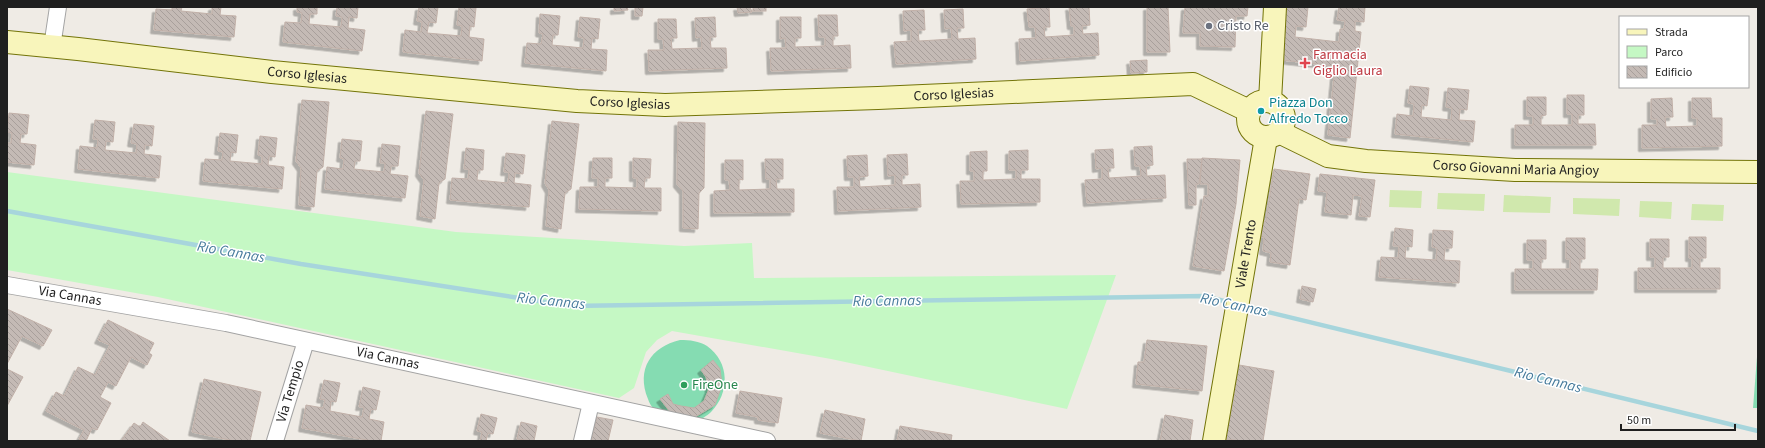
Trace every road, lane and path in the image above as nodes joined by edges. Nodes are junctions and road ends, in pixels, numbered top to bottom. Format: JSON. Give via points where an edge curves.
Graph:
{"nodes":[{"id":1,"x":58,"y":7,"type":"edge"},
{"id":2,"x":1275,"y":7,"type":"edge"},
{"id":3,"x":7,"y":42,"type":"edge"},
{"id":4,"x":52,"y":47,"type":"junction"},
{"id":5,"x":1270,"y":101,"type":"junction"},
{"id":6,"x":1249,"y":111,"type":"junction"},
{"id":7,"x":1273,"y":135,"type":"junction"},
{"id":8,"x":1758,"y":172,"type":"edge"},
{"id":9,"x":7,"y":285,"type":"edge"},
{"id":10,"x":306,"y":341,"type":"junction"},
{"id":11,"x":591,"y":403,"type":"junction"},
{"id":12,"x":750,"y":439,"type":"edge"},
{"id":13,"x":275,"y":441,"type":"edge"},
{"id":14,"x":582,"y":441,"type":"edge"},
{"id":15,"x":768,"y":441,"type":"edge"},
{"id":16,"x":1214,"y":441,"type":"edge"}],
"edges":[{"from":1,"to":4,"type":"street"},
{"from":2,"to":5,"type":"street"},
{"from":3,"to":4,"type":"street","name":"Corso Iglesias"},
{"from":4,"to":6,"type":"street","name":"Corso Iglesias","via":[[577,101],[665,105],[1193,84]]},
{"from":5,"to":6,"type":"street","via":[[1258,103]]},
{"from":5,"to":7,"type":"street","via":[[1282,111],[1284,122]]},
{"from":6,"to":7,"type":"street","via":[[1248,124],[1254,134]]},
{"from":7,"to":8,"type":"street","name":"Corso Giovanni Maria Angioy","via":[[1328,156],[1366,160],[1515,170]]},
{"from":7,"to":16,"type":"street","name":"Viale Trento","via":[[1241,279]]},
{"from":9,"to":10,"type":"street","name":"Via Cannas","via":[[226,323]]},
{"from":10,"to":11,"type":"street","name":"Via Cannas"},
{"from":10,"to":13,"type":"street","name":"Via Tempio"},
{"from":11,"to":12,"type":"street","name":"Via Cannas"},
{"from":11,"to":14,"type":"street"},
{"from":12,"to":15,"type":"street","name":"Via Cannas"}]}
